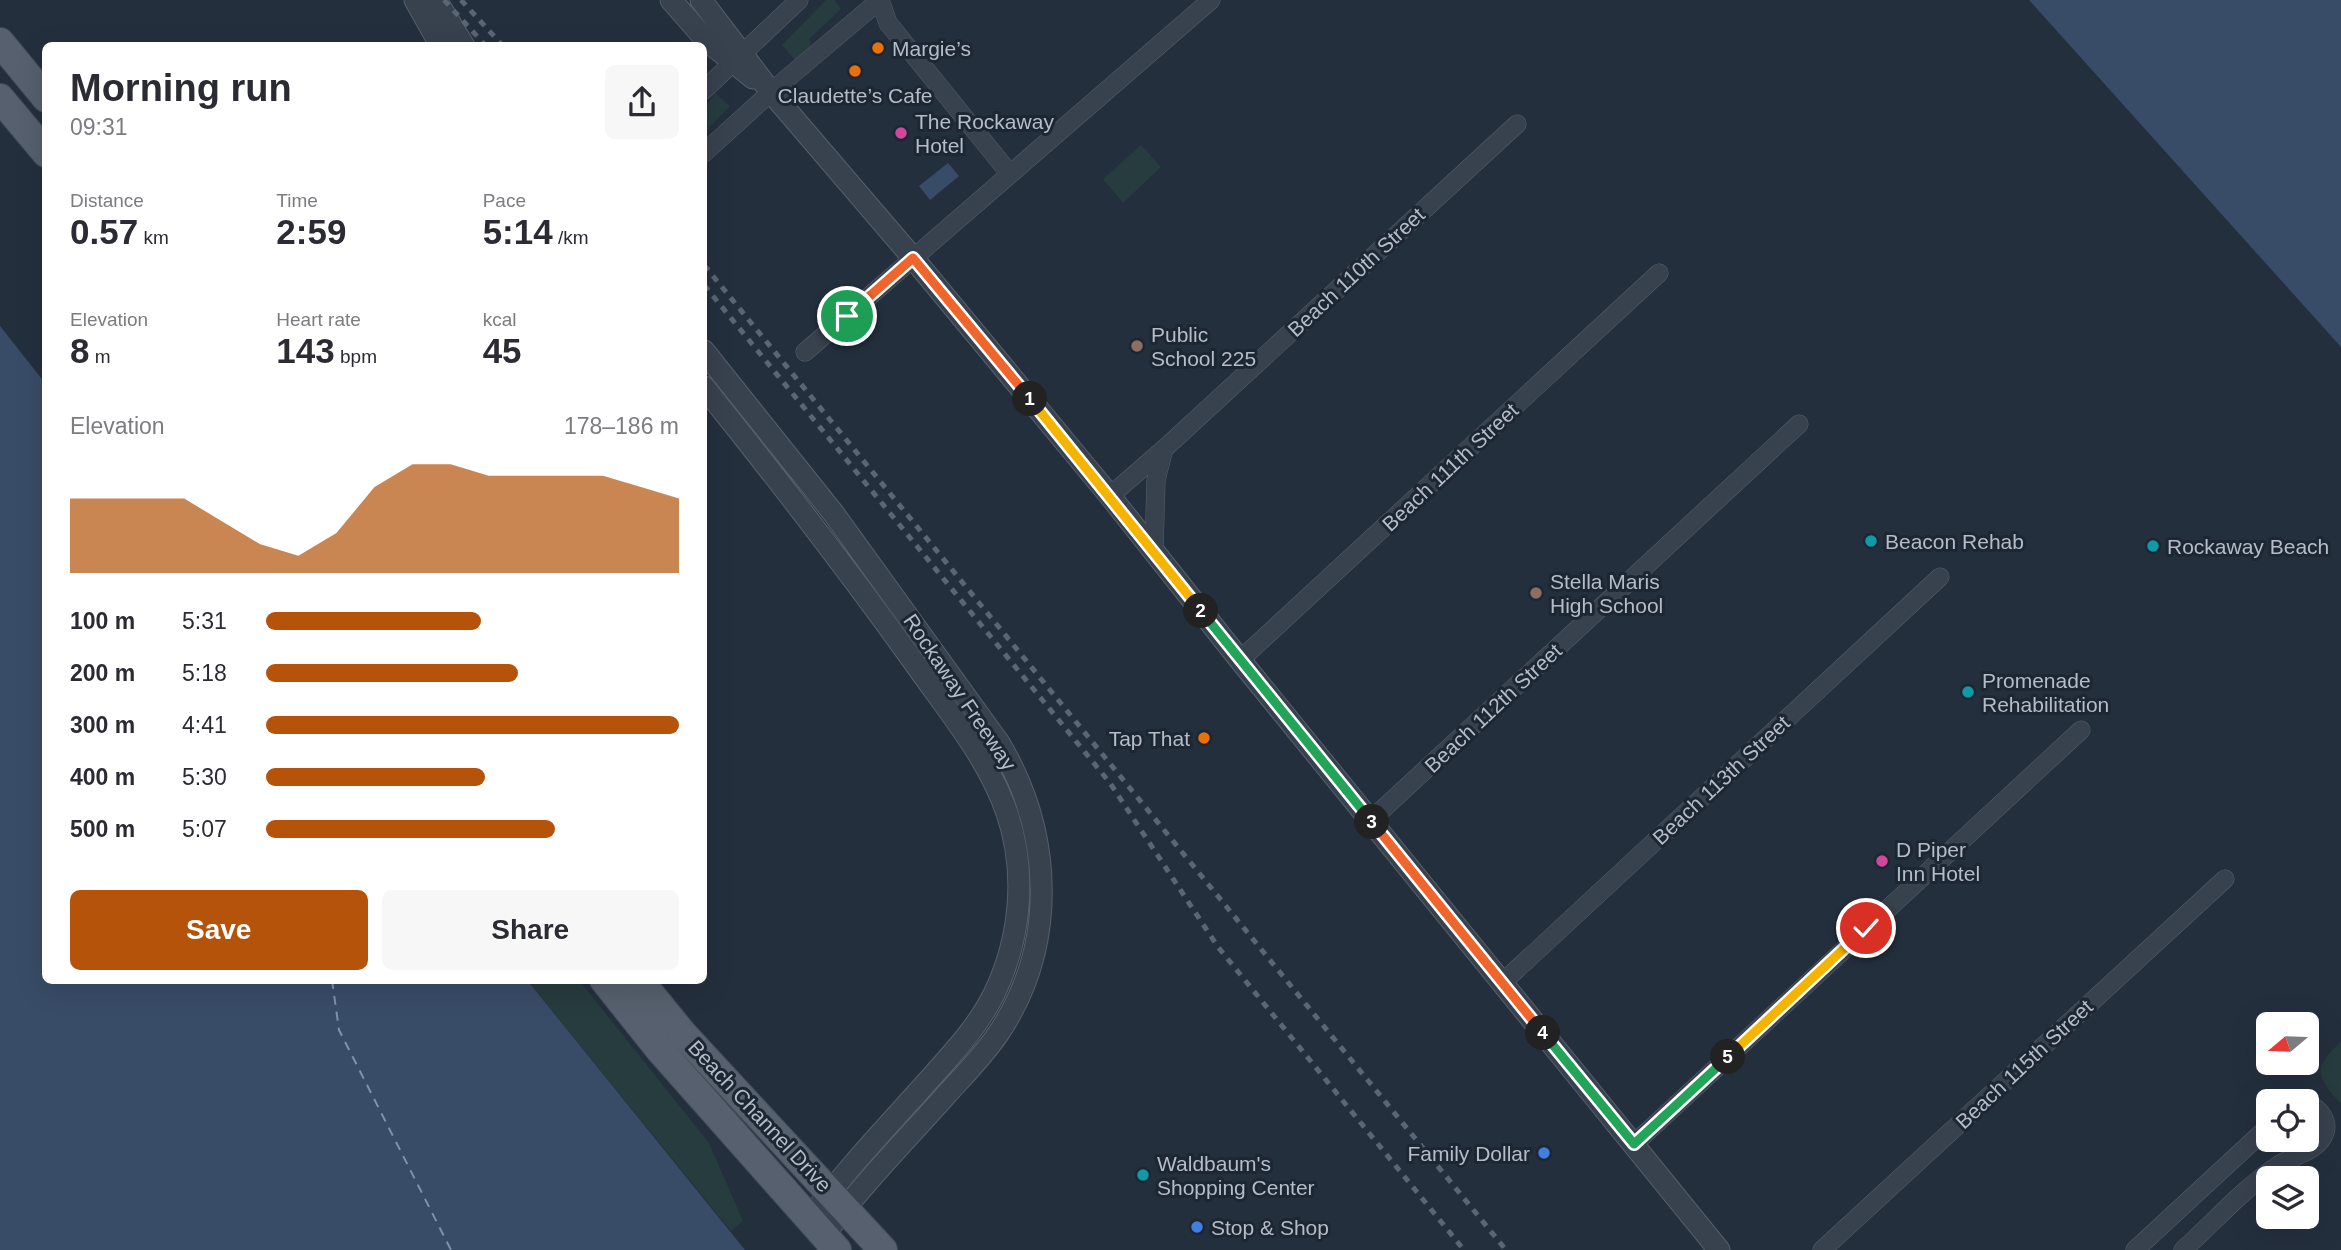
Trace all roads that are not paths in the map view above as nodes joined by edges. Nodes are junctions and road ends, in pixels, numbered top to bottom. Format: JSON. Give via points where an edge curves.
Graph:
{"nodes":[{"id":1,"x":415,"y":0,"type":"edge"},
{"id":2,"x":436,"y":0,"type":"edge"},
{"id":3,"x":671,"y":0,"type":"edge"},
{"id":4,"x":701,"y":0,"type":"edge"},
{"id":5,"x":799,"y":0,"type":"edge"},
{"id":6,"x":880,"y":0,"type":"edge"},
{"id":7,"x":1211,"y":0,"type":"edge"},
{"id":8,"x":0,"y":42,"type":"edge"},
{"id":9,"x":440,"y":42,"type":"edge"},
{"id":10,"x":462,"y":42,"type":"edge"},
{"id":11,"x":738,"y":58,"type":"junction"},
{"id":12,"x":707,"y":87,"type":"edge"},
{"id":13,"x":42,"y":92,"type":"edge"},
{"id":14,"x":771,"y":92,"type":"junction"},
{"id":15,"x":0,"y":98,"type":"edge"},
{"id":16,"x":1517,"y":124,"type":"dead end"},
{"id":17,"x":42,"y":148,"type":"edge"},
{"id":18,"x":707,"y":150,"type":"edge"},
{"id":19,"x":1010,"y":174,"type":"junction"},
{"id":20,"x":913,"y":258,"type":"junction"},
{"id":21,"x":1659,"y":273,"type":"dead end"},
{"id":22,"x":805,"y":352,"type":"dead end"},
{"id":23,"x":707,"y":355,"type":"edge"},
{"id":24,"x":707,"y":391,"type":"edge"},
{"id":25,"x":1800,"y":425,"type":"dead end"},
{"id":26,"x":1164,"y":449,"type":"junction"},
{"id":27,"x":1110,"y":496,"type":"junction"},
{"id":28,"x":1154,"y":550,"type":"junction"},
{"id":29,"x":1940,"y":577,"type":"dead end"},
{"id":30,"x":1240,"y":660,"type":"junction"},
{"id":31,"x":2081,"y":730,"type":"dead end"},
{"id":32,"x":1371,"y":820,"type":"junction"},
{"id":33,"x":2225,"y":879,"type":"dead end"},
{"id":34,"x":1502,"y":982,"type":"junction"},
{"id":35,"x":607,"y":984,"type":"edge"},
{"id":36,"x":642,"y":984,"type":"edge"},
{"id":37,"x":2319,"y":1111,"type":"edge"},
{"id":38,"x":2256,"y":1138,"type":"edge"},
{"id":39,"x":2319,"y":1142,"type":"edge"},
{"id":40,"x":1634,"y":1144,"type":"junction"},
{"id":41,"x":2301,"y":1152,"type":"edge"},
{"id":42,"x":837,"y":1199,"type":"junction"},
{"id":43,"x":823,"y":1235,"type":"edge"},
{"id":44,"x":883,"y":1250,"type":"edge"},
{"id":45,"x":1719,"y":1250,"type":"edge"},
{"id":46,"x":1822,"y":1250,"type":"edge"},
{"id":47,"x":2135,"y":1250,"type":"edge"},
{"id":48,"x":2183,"y":1250,"type":"edge"}],
"edges":[{"from":1,"to":9,"type":"street"},
{"from":2,"to":10,"type":"street"},
{"from":3,"to":11,"type":"street","via":[[706,40]]},
{"from":4,"to":11,"type":"street"},
{"from":5,"to":11,"type":"street"},
{"from":6,"to":14,"type":"street"},
{"from":6,"to":19,"type":"street","via":[[888,23]]},
{"from":7,"to":19,"type":"street"},
{"from":8,"to":13,"type":"main road"},
{"from":11,"to":12,"type":"street"},
{"from":11,"to":14,"type":"street"},
{"from":14,"to":18,"type":"street"},
{"from":14,"to":20,"type":"street"},
{"from":15,"to":17,"type":"main road"},
{"from":16,"to":26,"type":"street","name":"Beach 110th Street"},
{"from":19,"to":20,"type":"street"},
{"from":20,"to":22,"type":"street"},
{"from":20,"to":27,"type":"street"},
{"from":21,"to":30,"type":"street","name":"Beach 111th Street"},
{"from":23,"to":42,"type":"street","name":"Rockaway Freeway","via":[[834,514],[988,728],[1023,789],[1037,838],[1042,876],[1031,963],[1003,1027],[982,1055]]},
{"from":24,"to":42,"type":"street","name":"Rockaway Freeway","via":[[836,554],[978,753],[997,788],[1016,848],[1013,939],[987,1007]]},
{"from":25,"to":32,"type":"street","name":"Beach 112th Street"},
{"from":26,"to":27,"type":"street","name":"Beach 110th Street"},
{"from":26,"to":28,"type":"street","via":[[1156,480]]},
{"from":27,"to":28,"type":"street"},
{"from":28,"to":30,"type":"street"},
{"from":29,"to":34,"type":"street","name":"Beach 113th Street"},
{"from":30,"to":32,"type":"street"},
{"from":31,"to":40,"type":"street"},
{"from":32,"to":34,"type":"street"},
{"from":33,"to":46,"type":"street","name":"Beach 115th Street"},
{"from":34,"to":40,"type":"street"},
{"from":35,"to":43,"type":"main road","name":"Beach Channel Drive"},
{"from":36,"to":42,"type":"main road","name":"Beach Channel Drive"},
{"from":37,"to":39,"type":"street","via":[[2325,1127]]},
{"from":38,"to":47,"type":"street"},
{"from":40,"to":45,"type":"street"},
{"from":41,"to":48,"type":"street","via":[[2275,1167]]},
{"from":42,"to":43,"type":"street","name":"Rockaway Freeway"},
{"from":42,"to":44,"type":"main road","name":"Beach Channel Drive"}]}
